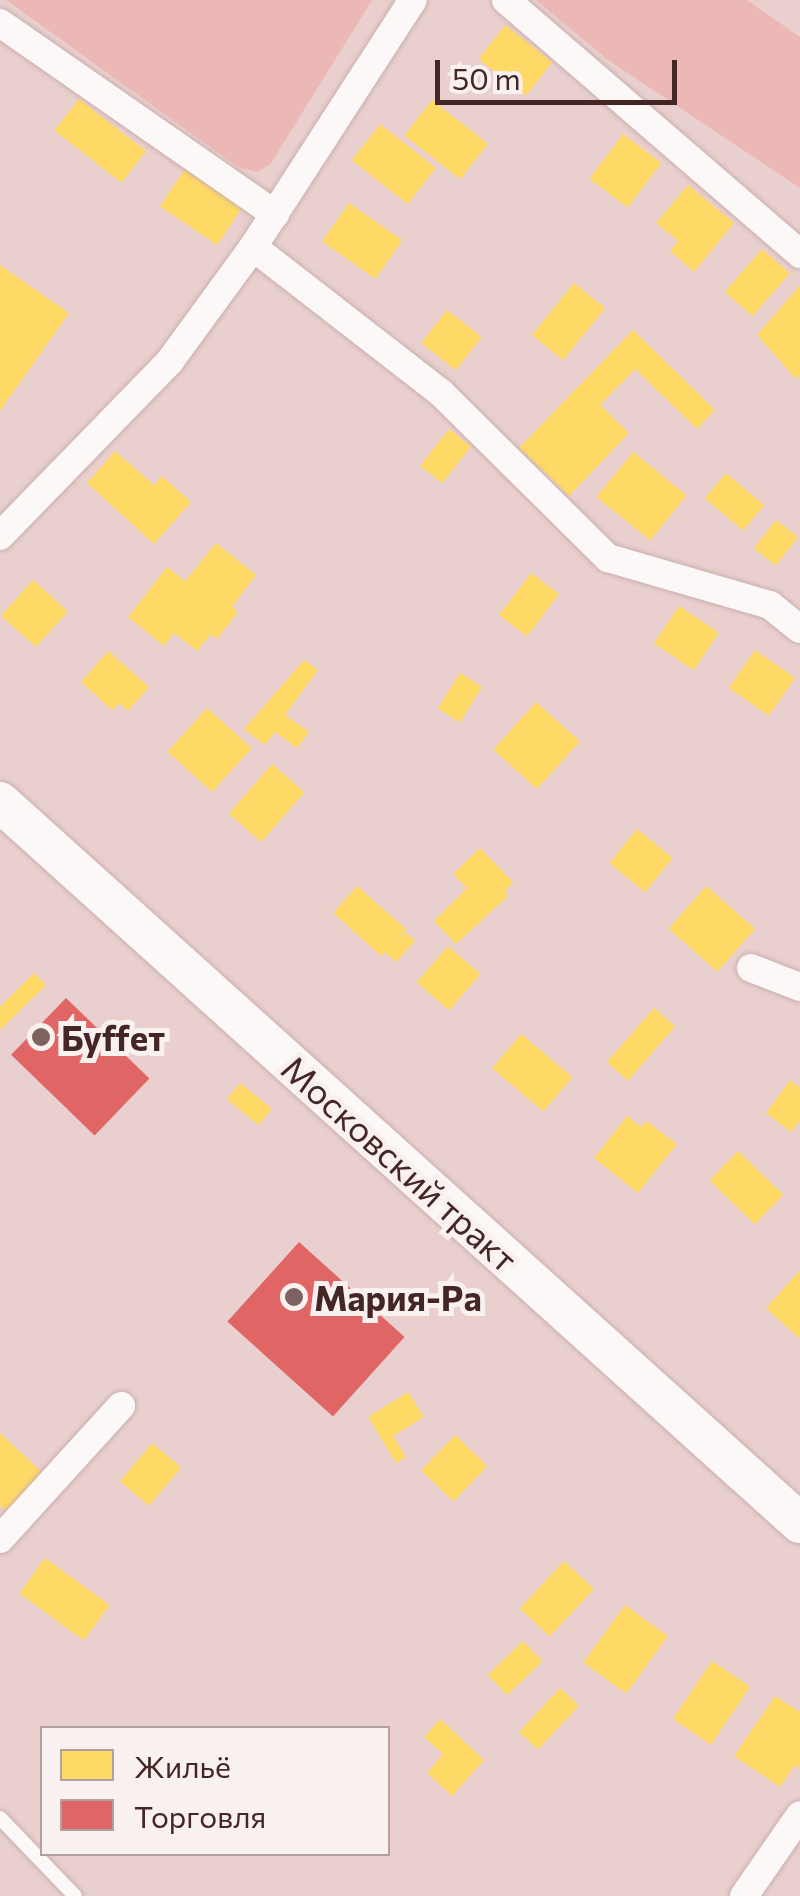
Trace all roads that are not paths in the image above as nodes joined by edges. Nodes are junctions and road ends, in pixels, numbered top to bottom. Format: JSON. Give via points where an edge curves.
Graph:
{"nodes":[{"id":1,"x":413,"y":0,"type":"edge"},
{"id":2,"x":506,"y":0,"type":"edge"},
{"id":3,"x":0,"y":23,"type":"edge"},
{"id":4,"x":275,"y":214,"type":"junction"},
{"id":5,"x":254,"y":247,"type":"junction"},
{"id":6,"x":800,"y":254,"type":"edge"},
{"id":7,"x":0,"y":536,"type":"edge"},
{"id":8,"x":800,"y":629,"type":"edge"},
{"id":9,"x":0,"y":802,"type":"edge"},
{"id":10,"x":751,"y":968,"type":"dead end"},
{"id":11,"x":800,"y":987,"type":"edge"},
{"id":12,"x":121,"y":1406,"type":"dead end"},
{"id":13,"x":800,"y":1524,"type":"edge"},
{"id":14,"x":0,"y":1539,"type":"edge"},
{"id":15,"x":800,"y":1815,"type":"edge"},
{"id":16,"x":0,"y":1818,"type":"edge"},
{"id":17,"x":74,"y":1896,"type":"edge"},
{"id":18,"x":744,"y":1896,"type":"edge"}],
"edges":[{"from":1,"to":4,"type":"street"},
{"from":2,"to":6,"type":"street"},
{"from":3,"to":4,"type":"street"},
{"from":4,"to":5,"type":"street"},
{"from":5,"to":7,"type":"street","via":[[170,360]]},
{"from":5,"to":8,"type":"street","via":[[441,393],[608,558],[770,605]]},
{"from":9,"to":13,"type":"main road","name":"Московский тракт"},
{"from":10,"to":11,"type":"street"},
{"from":12,"to":14,"type":"street"},
{"from":15,"to":18,"type":"street"},
{"from":16,"to":17,"type":"lane"}]}
